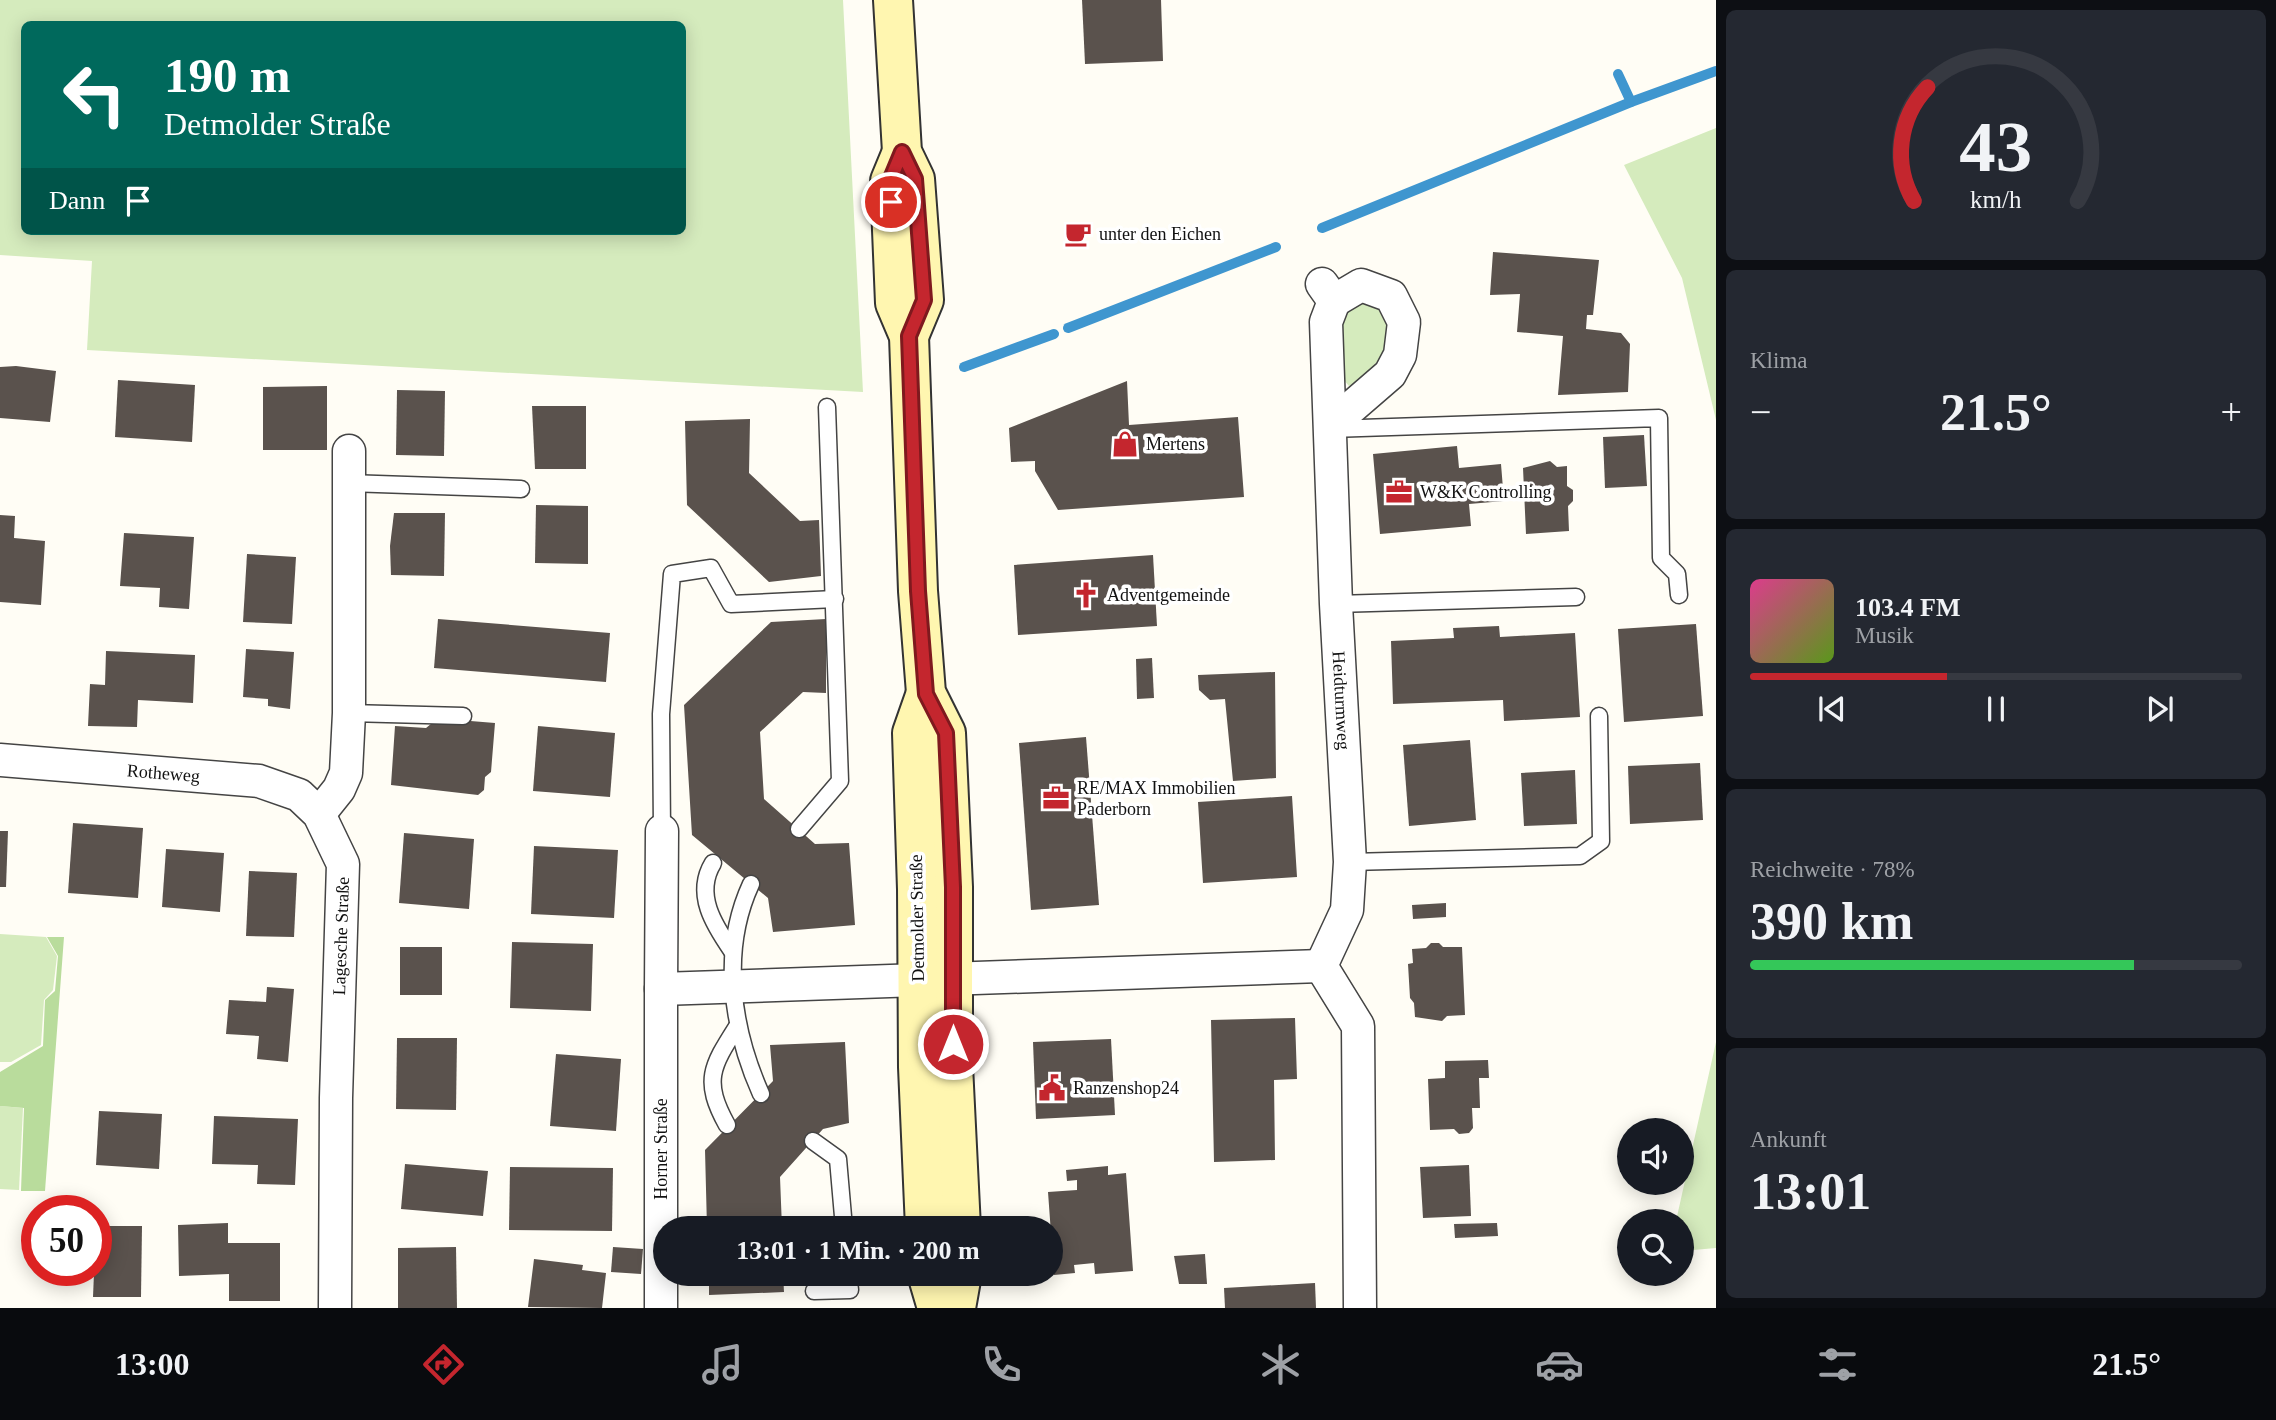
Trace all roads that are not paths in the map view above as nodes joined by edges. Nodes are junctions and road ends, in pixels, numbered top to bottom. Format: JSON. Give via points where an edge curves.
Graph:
{"nodes":[{"id":1,"x":893,"y":0,"type":"edge"},
{"id":2,"x":827,"y":407,"type":"dead end"},
{"id":3,"x":1331,"y":427,"type":"junction"},
{"id":4,"x":349,"y":451,"type":"dead end"},
{"id":5,"x":348,"y":484,"type":"junction"},
{"id":6,"x":521,"y":489,"type":"dead end"},
{"id":7,"x":1679,"y":595,"type":"dead end"},
{"id":8,"x":1576,"y":597,"type":"dead end"},
{"id":9,"x":835,"y":599,"type":"junction"},
{"id":10,"x":1336,"y":604,"type":"junction"},
{"id":11,"x":349,"y":713,"type":"junction"},
{"id":12,"x":463,"y":716,"type":"dead end"},
{"id":13,"x":1599,"y":716,"type":"dead end"},
{"id":14,"x":0,"y":760,"type":"edge"},
{"id":15,"x":319,"y":814,"type":"junction"},
{"id":16,"x":799,"y":829,"type":"dead end"},
{"id":17,"x":662,"y":831,"type":"joint"},
{"id":18,"x":1350,"y":862,"type":"junction"},
{"id":19,"x":713,"y":863,"type":"dead end"},
{"id":20,"x":751,"y":884,"type":"dead end"},
{"id":21,"x":732,"y":951,"type":"junction"},
{"id":22,"x":1321,"y":966,"type":"junction"},
{"id":23,"x":936,"y":978,"type":"junction"},
{"id":24,"x":733,"y":988,"type":"junction"},
{"id":25,"x":661,"y":989,"type":"junction"},
{"id":26,"x":738,"y":1025,"type":"junction"},
{"id":27,"x":761,"y":1094,"type":"dead end"},
{"id":28,"x":727,"y":1125,"type":"dead end"},
{"id":29,"x":813,"y":1141,"type":"dead end"},
{"id":30,"x":843,"y":1216,"type":"edge"},
{"id":31,"x":924,"y":1216,"type":"edge"},
{"id":32,"x":960,"y":1216,"type":"edge"},
{"id":33,"x":850,"y":1286,"type":"edge"},
{"id":34,"x":931,"y":1286,"type":"edge"},
{"id":35,"x":960,"y":1286,"type":"edge"},
{"id":36,"x":814,"y":1291,"type":"dead end"},
{"id":37,"x":335,"y":1308,"type":"edge"},
{"id":38,"x":661,"y":1308,"type":"edge"},
{"id":39,"x":937,"y":1308,"type":"edge"},
{"id":40,"x":956,"y":1308,"type":"edge"},
{"id":41,"x":1360,"y":1308,"type":"edge"}],
"edges":[{"from":1,"to":23,"type":"main road","name":"Detmolder Straße","via":[[902,152],[890,181],[895,303],[909,336],[926,694],[946,733]]},
{"from":2,"to":9,"type":"lane"},
{"from":3,"to":3,"type":"street","name":"Heidturmweg","via":[[1390,373],[1400,355],[1404,321],[1391,296],[1361,285],[1328,292]]},
{"from":3,"to":7,"type":"lane","via":[[1659,418],[1661,558],[1677,574]]},
{"from":3,"to":10,"type":"street","name":"Heidturmweg"},
{"from":4,"to":5,"type":"street"},
{"from":5,"to":6,"type":"lane"},
{"from":5,"to":11,"type":"street"},
{"from":8,"to":10,"type":"lane"},
{"from":9,"to":16,"type":"lane","via":[[840,781]]},
{"from":9,"to":17,"type":"lane","via":[[731,604],[711,568],[672,574],[661,713]]},
{"from":10,"to":18,"type":"street","name":"Heidturmweg"},
{"from":11,"to":12,"type":"lane"},
{"from":11,"to":15,"type":"street","via":[[346,773]]},
{"from":13,"to":18,"type":"lane","via":[[1601,841],[1580,856]]},
{"from":14,"to":15,"type":"street","name":"Rotheweg","via":[[259,781],[299,795]]},
{"from":15,"to":37,"type":"street","name":"Lagesche Straße","via":[[343,864]]},
{"from":17,"to":25,"type":"street","name":"Horner Straße"},
{"from":18,"to":22,"type":"street","name":"Heidturmweg","via":[[1347,910]]},
{"from":19,"to":21,"type":"lane","via":[[704,892],[713,924]]},
{"from":20,"to":21,"type":"lane"},
{"from":21,"to":24,"type":"lane"},
{"from":22,"to":23,"type":"street"},
{"from":22,"to":41,"type":"street","via":[[1358,1026]]},
{"from":23,"to":24,"type":"street"},
{"from":23,"to":31,"type":"main road","name":"Detmolder Straße","via":[[918,1067]]},
{"from":23,"to":32,"type":"main road","name":"Detmolder Straße","via":[[953,1066]]},
{"from":24,"to":25,"type":"street"},
{"from":24,"to":26,"type":"lane"},
{"from":25,"to":38,"type":"street","name":"Horner Straße"},
{"from":26,"to":27,"type":"lane","via":[[746,1061]]},
{"from":26,"to":28,"type":"lane","via":[[713,1064],[711,1086]]},
{"from":29,"to":30,"type":"lane","via":[[838,1159]]},
{"from":33,"to":36,"type":"lane","via":[[850,1290]]},
{"from":34,"to":39,"type":"main road"},
{"from":35,"to":40,"type":"main road"}]}
